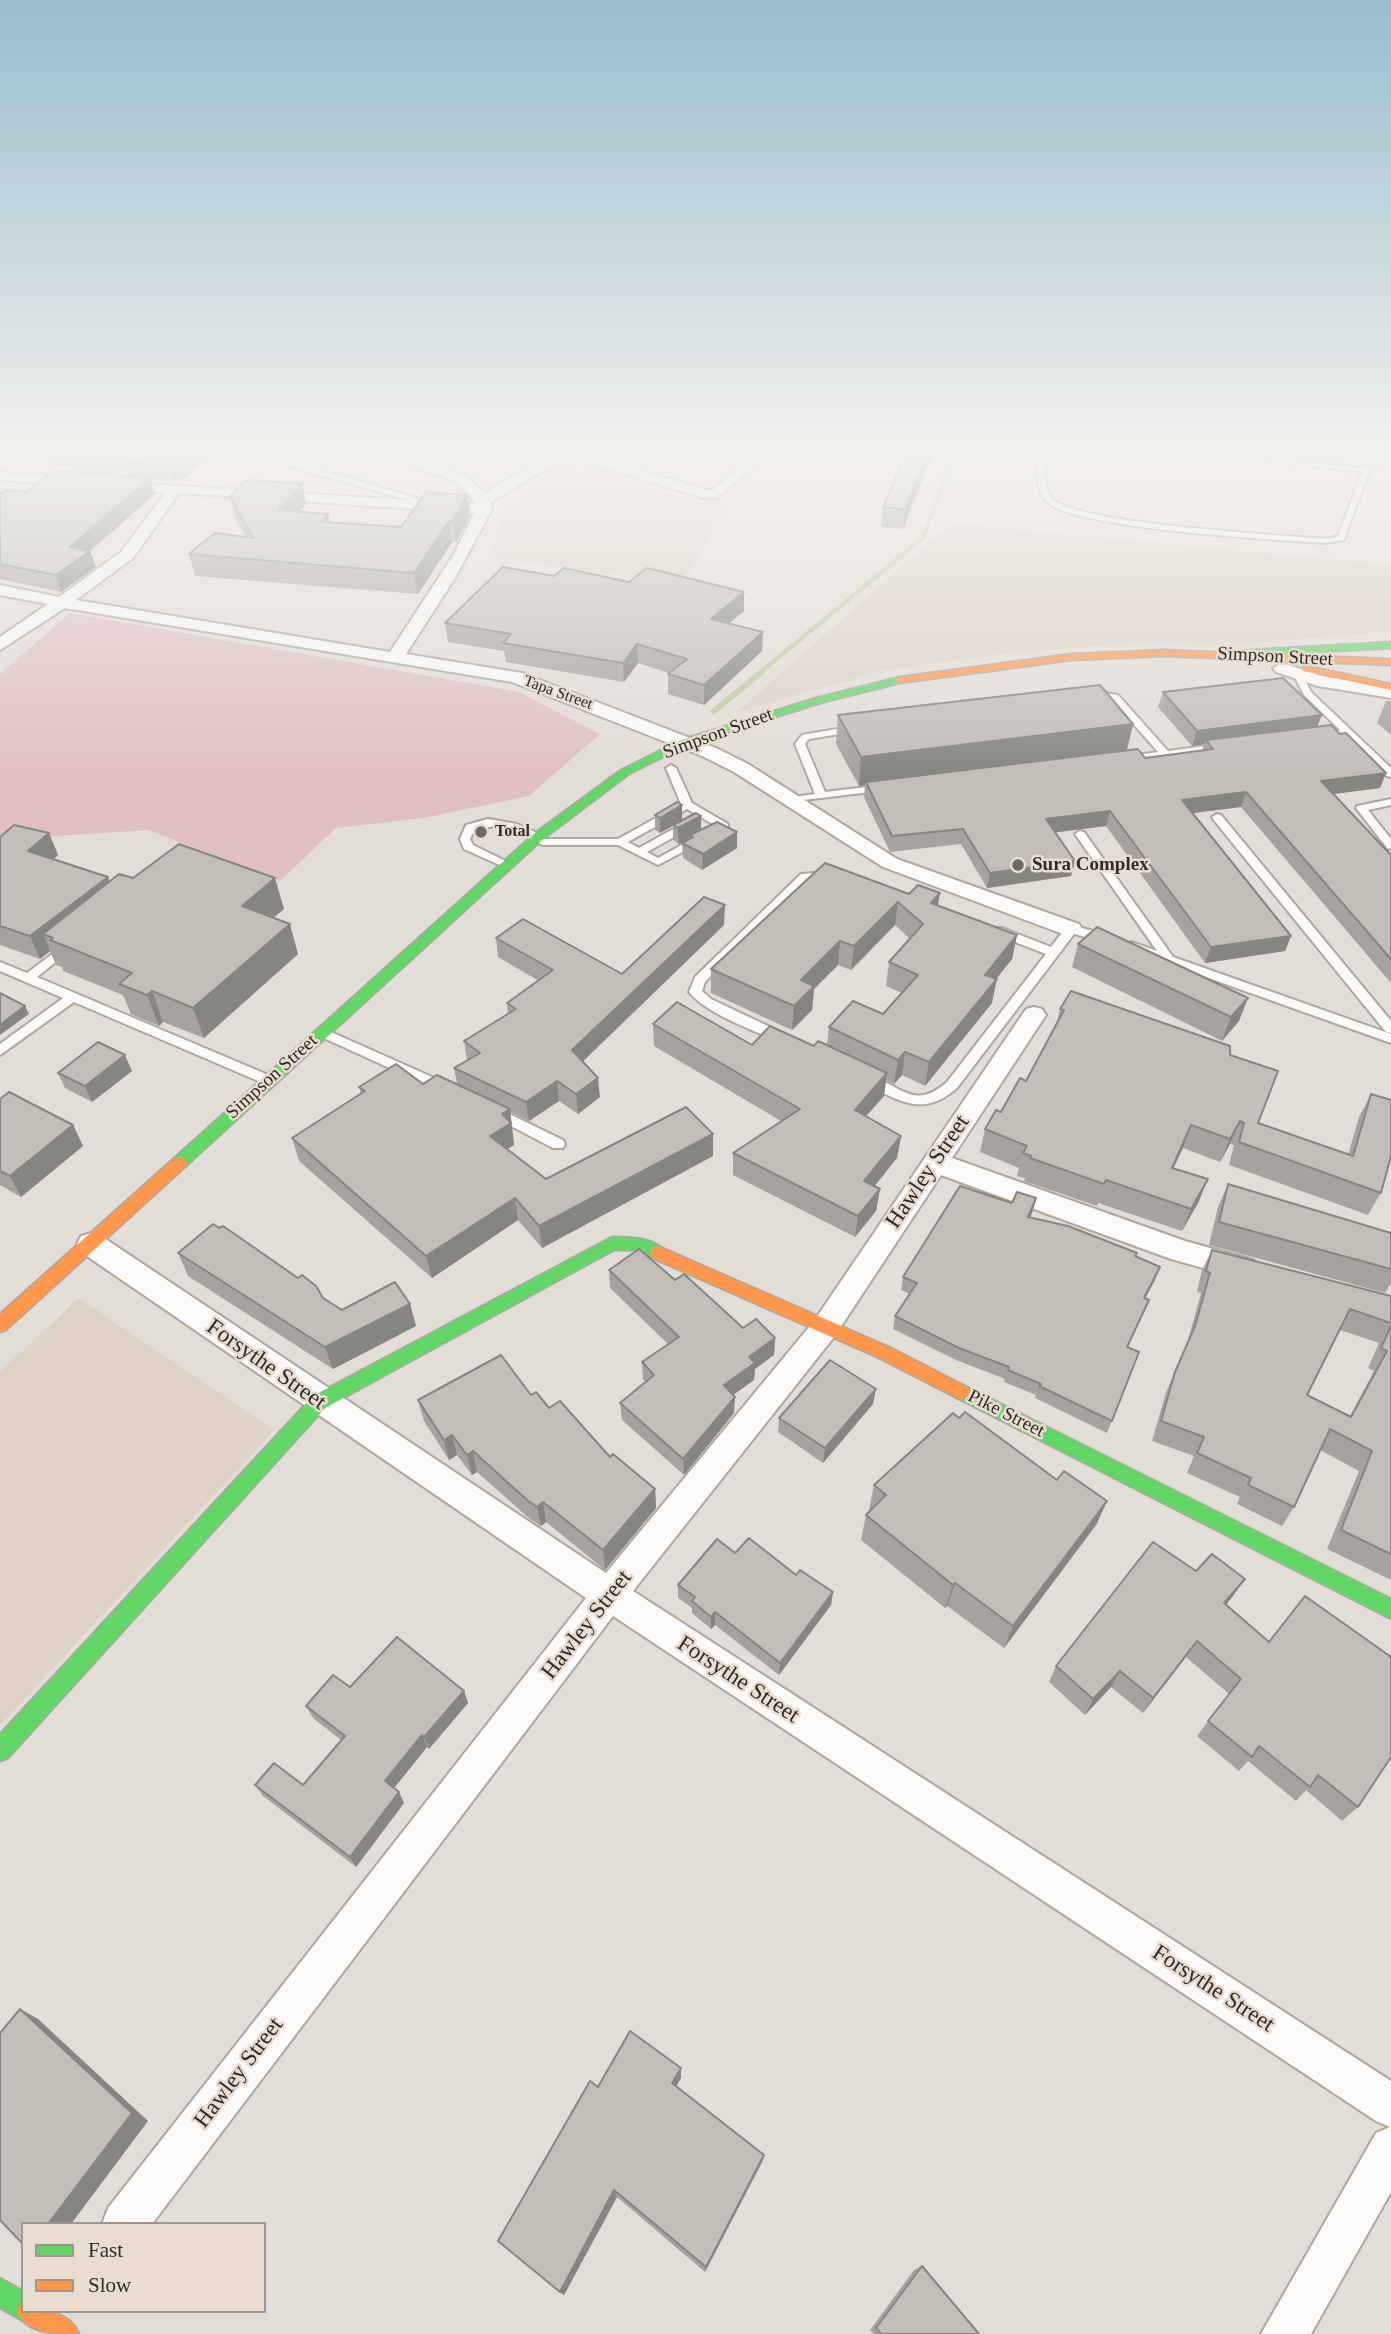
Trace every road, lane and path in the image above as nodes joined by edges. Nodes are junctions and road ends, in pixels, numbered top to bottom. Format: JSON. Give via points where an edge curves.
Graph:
{"nodes":[{"id":1,"x":122,"y":559,"type":"edge"},
{"id":2,"x":457,"y":559,"type":"edge"},
{"id":3,"x":474,"y":559,"type":"edge"},
{"id":4,"x":0,"y":590,"type":"edge"},
{"id":5,"x":61,"y":603,"type":"junction"},
{"id":6,"x":0,"y":645,"type":"edge"},
{"id":7,"x":1391,"y":645,"type":"edge"},
{"id":8,"x":421,"y":649,"type":"junction"},
{"id":9,"x":1230,"y":654,"type":"junction"},
{"id":10,"x":395,"y":657,"type":"junction"},
{"id":11,"x":1391,"y":662,"type":"edge"},
{"id":12,"x":1282,"y":668,"type":"joint"},
{"id":13,"x":1303,"y":673,"type":"junction"},
{"id":14,"x":1391,"y":675,"type":"edge"},
{"id":15,"x":1391,"y":687,"type":"edge"},
{"id":16,"x":1391,"y":693,"type":"edge"},
{"id":17,"x":1081,"y":696,"type":"edge"},
{"id":18,"x":862,"y":728,"type":"edge"},
{"id":19,"x":1348,"y":732,"type":"junction"},
{"id":20,"x":1309,"y":737,"type":"edge"},
{"id":21,"x":685,"y":742,"type":"junction"},
{"id":22,"x":1231,"y":746,"type":"edge"},
{"id":23,"x":709,"y":751,"type":"junction"},
{"id":24,"x":1166,"y":754,"type":"junction"},
{"id":25,"x":1116,"y":760,"type":"edge"},
{"id":26,"x":671,"y":768,"type":"junction"},
{"id":27,"x":1391,"y":774,"type":"edge"},
{"id":28,"x":889,"y":788,"type":"edge"},
{"id":29,"x":821,"y":796,"type":"junction"},
{"id":30,"x":791,"y":800,"type":"junction"},
{"id":31,"x":1391,"y":802,"type":"edge"},
{"id":32,"x":687,"y":805,"type":"junction"},
{"id":33,"x":706,"y":816,"type":"junction"},
{"id":34,"x":1217,"y":817,"type":"dead end"},
{"id":35,"x":1080,"y":835,"type":"dead end"},
{"id":36,"x":541,"y":839,"type":"junction"},
{"id":37,"x":620,"y":842,"type":"junction"},
{"id":38,"x":1391,"y":846,"type":"edge"},
{"id":39,"x":639,"y":852,"type":"junction"},
{"id":40,"x":514,"y":860,"type":"junction"},
{"id":41,"x":847,"y":877,"type":"edge"},
{"id":42,"x":990,"y":927,"type":"edge"},
{"id":43,"x":1072,"y":929,"type":"junction"},
{"id":44,"x":82,"y":934,"type":"edge"},
{"id":45,"x":1052,"y":952,"type":"junction"},
{"id":46,"x":1167,"y":957,"type":"junction"},
{"id":47,"x":0,"y":967,"type":"edge"},
{"id":48,"x":28,"y":978,"type":"junction"},
{"id":49,"x":72,"y":997,"type":"junction"},
{"id":50,"x":1034,"y":1015,"type":"dead end"},
{"id":51,"x":1391,"y":1029,"type":"edge"},
{"id":52,"x":322,"y":1032,"type":"junction"},
{"id":53,"x":1391,"y":1040,"type":"edge"},
{"id":54,"x":791,"y":1042,"type":"edge"},
{"id":55,"x":0,"y":1051,"type":"edge"},
{"id":56,"x":850,"y":1071,"type":"edge"},
{"id":57,"x":268,"y":1080,"type":"junction"},
{"id":58,"x":461,"y":1096,"type":"edge"},
{"id":59,"x":486,"y":1108,"type":"edge"},
{"id":60,"x":558,"y":1144,"type":"dead end"},
{"id":61,"x":934,"y":1162,"type":"junction"},
{"id":62,"x":91,"y":1244,"type":"junction"},
{"id":63,"x":1271,"y":1276,"type":"edge"},
{"id":64,"x":0,"y":1325,"type":"edge"},
{"id":65,"x":824,"y":1329,"type":"junction"},
{"id":66,"x":319,"y":1402,"type":"junction"},
{"id":67,"x":609,"y":1595,"type":"junction"},
{"id":68,"x":1391,"y":1609,"type":"edge"},
{"id":69,"x":0,"y":1750,"type":"edge"},
{"id":70,"x":1391,"y":2106,"type":"edge"},
{"id":71,"x":1391,"y":2148,"type":"edge"},
{"id":72,"x":126,"y":2222,"type":"edge"},
{"id":73,"x":0,"y":2292,"type":"edge"},
{"id":74,"x":21,"y":2305,"type":"edge"},
{"id":75,"x":1284,"y":2334,"type":"edge"}],
"edges":[{"from":1,"to":5,"type":"street"},
{"from":2,"to":10,"type":"street"},
{"from":3,"to":8,"type":"street"},
{"from":4,"to":5,"type":"street","name":"Tapa Street"},
{"from":5,"to":6,"type":"street"},
{"from":5,"to":10,"type":"street","name":"Tapa Street"},
{"from":7,"to":9,"type":"main road"},
{"from":8,"to":10,"type":"street","name":"Tapa Street"},
{"from":8,"to":21,"type":"street","name":"Tapa Street","via":[[528,681]]},
{"from":9,"to":11,"type":"main road","name":"Simpson Street"},
{"from":9,"to":21,"type":"main road","name":"Simpson Street","via":[[1072,657],[964,669],[820,700]]},
{"from":12,"to":13,"type":"street"},
{"from":12,"to":23,"type":"main road","via":[[1095,667],[935,685]]},
{"from":13,"to":14,"type":"main road"},
{"from":13,"to":15,"type":"main road"},
{"from":13,"to":16,"type":"street"},
{"from":13,"to":19,"type":"lane","via":[[1307,693]]},
{"from":17,"to":24,"type":"lane","via":[[1115,696]]},
{"from":18,"to":29,"type":"lane","via":[[806,737],[800,744]]},
{"from":19,"to":20,"type":"lane"},
{"from":19,"to":27,"type":"lane"},
{"from":21,"to":23,"type":"street","name":"Tapa Street"},
{"from":21,"to":36,"type":"main road","name":"Simpson Street","via":[[625,772]]},
{"from":22,"to":24,"type":"lane"},
{"from":23,"to":26,"type":"main road"},
{"from":23,"to":30,"type":"street","name":"Tapa Street"},
{"from":24,"to":25,"type":"lane"},
{"from":26,"to":32,"type":"lane"},
{"from":26,"to":36,"type":"main road"},
{"from":28,"to":29,"type":"lane"},
{"from":29,"to":30,"type":"lane"},
{"from":30,"to":43,"type":"street","name":"Tapa Street","via":[[890,863]]},
{"from":31,"to":38,"type":"lane","via":[[1361,808]]},
{"from":32,"to":33,"type":"lane"},
{"from":32,"to":37,"type":"lane"},
{"from":33,"to":39,"type":"lane"},
{"from":33,"to":39,"type":"lane","via":[[724,825],[658,862]]},
{"from":34,"to":51,"type":"lane"},
{"from":35,"to":46,"type":"lane"},
{"from":36,"to":37,"type":"lane"},
{"from":36,"to":40,"type":"main road","name":"Simpson Street"},
{"from":36,"to":40,"type":"lane","via":[[499,821],[470,827],[465,839],[468,847]]},
{"from":37,"to":39,"type":"lane"},
{"from":40,"to":52,"type":"main road","name":"Simpson Street"},
{"from":41,"to":54,"type":"lane","via":[[805,876],[699,980],[695,992],[707,1002]]},
{"from":42,"to":45,"type":"lane"},
{"from":43,"to":45,"type":"lane"},
{"from":43,"to":46,"type":"lane"},
{"from":44,"to":48,"type":"lane"},
{"from":45,"to":56,"type":"lane","via":[[952,1085],[934,1099],[898,1094]]},
{"from":46,"to":53,"type":"lane"},
{"from":47,"to":48,"type":"lane"},
{"from":48,"to":49,"type":"lane"},
{"from":49,"to":55,"type":"lane"},
{"from":49,"to":57,"type":"lane"},
{"from":50,"to":61,"type":"street","name":"Hawley Street"},
{"from":52,"to":57,"type":"main road","name":"Simpson Street"},
{"from":52,"to":58,"type":"lane"},
{"from":57,"to":62,"type":"main road","name":"Simpson Street"},
{"from":59,"to":60,"type":"lane"},
{"from":61,"to":63,"type":"street","via":[[1181,1251]]},
{"from":61,"to":65,"type":"street","name":"Hawley Street"},
{"from":62,"to":64,"type":"main road","name":"Simpson Street"},
{"from":62,"to":66,"type":"street","name":"Forsythe Street"},
{"from":65,"to":66,"type":"main road","name":"Pike Street","via":[[638,1244],[612,1243]]},
{"from":65,"to":67,"type":"street","name":"Hawley Street"},
{"from":65,"to":68,"type":"main road","name":"Pike Street","via":[[883,1352]]},
{"from":66,"to":67,"type":"street","name":"Forsythe Street"},
{"from":66,"to":69,"type":"main road"},
{"from":67,"to":70,"type":"street","name":"Forsythe Street"},
{"from":67,"to":72,"type":"street","name":"Hawley Street"},
{"from":71,"to":75,"type":"street"},
{"from":73,"to":74,"type":"main road"}]}
